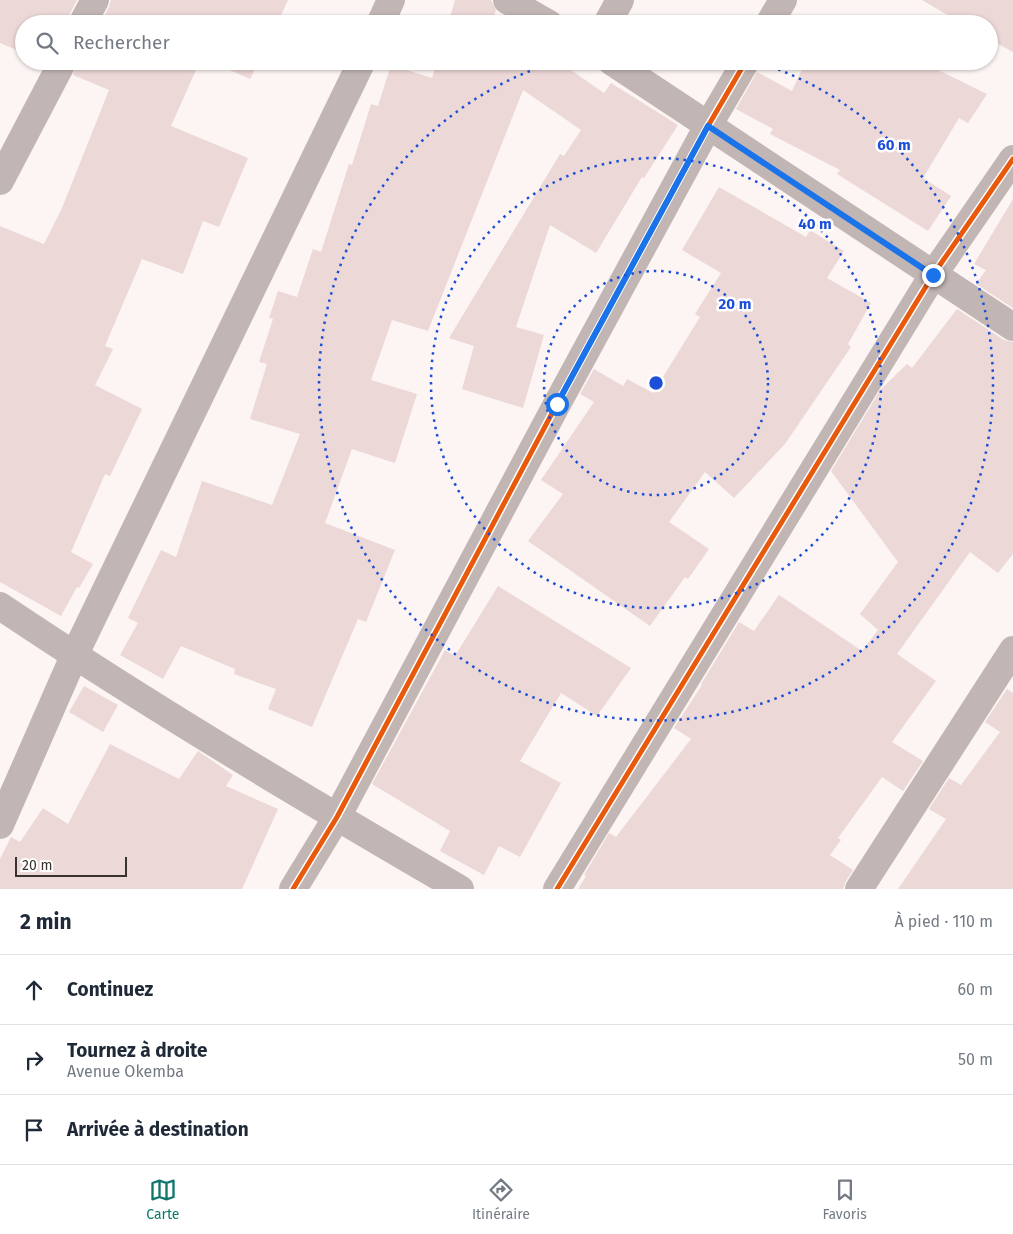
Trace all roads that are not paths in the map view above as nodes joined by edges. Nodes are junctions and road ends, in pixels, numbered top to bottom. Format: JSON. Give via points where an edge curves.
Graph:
{"nodes":[{"id":1,"x":95,"y":0,"type":"edge"},
{"id":2,"x":391,"y":0,"type":"edge"},
{"id":3,"x":507,"y":0,"type":"edge"},
{"id":4,"x":620,"y":0,"type":"edge"},
{"id":5,"x":783,"y":0,"type":"edge"},
{"id":6,"x":87,"y":15,"type":"edge"},
{"id":7,"x":384,"y":15,"type":"edge"},
{"id":8,"x":533,"y":15,"type":"edge"},
{"id":9,"x":612,"y":15,"type":"edge"},
{"id":10,"x":774,"y":15,"type":"edge"},
{"id":11,"x":58,"y":70,"type":"edge"},
{"id":12,"x":358,"y":70,"type":"edge"},
{"id":13,"x":624,"y":70,"type":"edge"},
{"id":14,"x":741,"y":70,"type":"edge"},
{"id":15,"x":708,"y":126,"type":"junction"},
{"id":16,"x":1013,"y":159,"type":"edge"},
{"id":17,"x":0,"y":182,"type":"edge"},
{"id":18,"x":933,"y":275,"type":"junction"},
{"id":19,"x":1013,"y":327,"type":"edge"},
{"id":20,"x":0,"y":606,"type":"edge"},
{"id":21,"x":1013,"y":650,"type":"edge"},
{"id":22,"x":74,"y":656,"type":"junction"},
{"id":23,"x":337,"y":817,"type":"junction"},
{"id":24,"x":0,"y":825,"type":"edge"},
{"id":25,"x":293,"y":889,"type":"edge"},
{"id":26,"x":460,"y":889,"type":"edge"},
{"id":27,"x":556,"y":889,"type":"edge"},
{"id":28,"x":859,"y":889,"type":"edge"}],
"edges":[{"from":1,"to":6,"type":"street"},
{"from":2,"to":7,"type":"street"},
{"from":3,"to":8,"type":"street"},
{"from":4,"to":9,"type":"street"},
{"from":5,"to":10,"type":"street"},
{"from":11,"to":17,"type":"street"},
{"from":12,"to":22,"type":"street"},
{"from":13,"to":15,"type":"street"},
{"from":14,"to":15,"type":"street"},
{"from":15,"to":18,"type":"street"},
{"from":15,"to":23,"type":"street"},
{"from":16,"to":18,"type":"street"},
{"from":18,"to":19,"type":"street"},
{"from":18,"to":27,"type":"street"},
{"from":20,"to":22,"type":"street"},
{"from":21,"to":28,"type":"street"},
{"from":22,"to":23,"type":"street"},
{"from":22,"to":24,"type":"street"},
{"from":23,"to":25,"type":"street"},
{"from":23,"to":26,"type":"street"}]}
